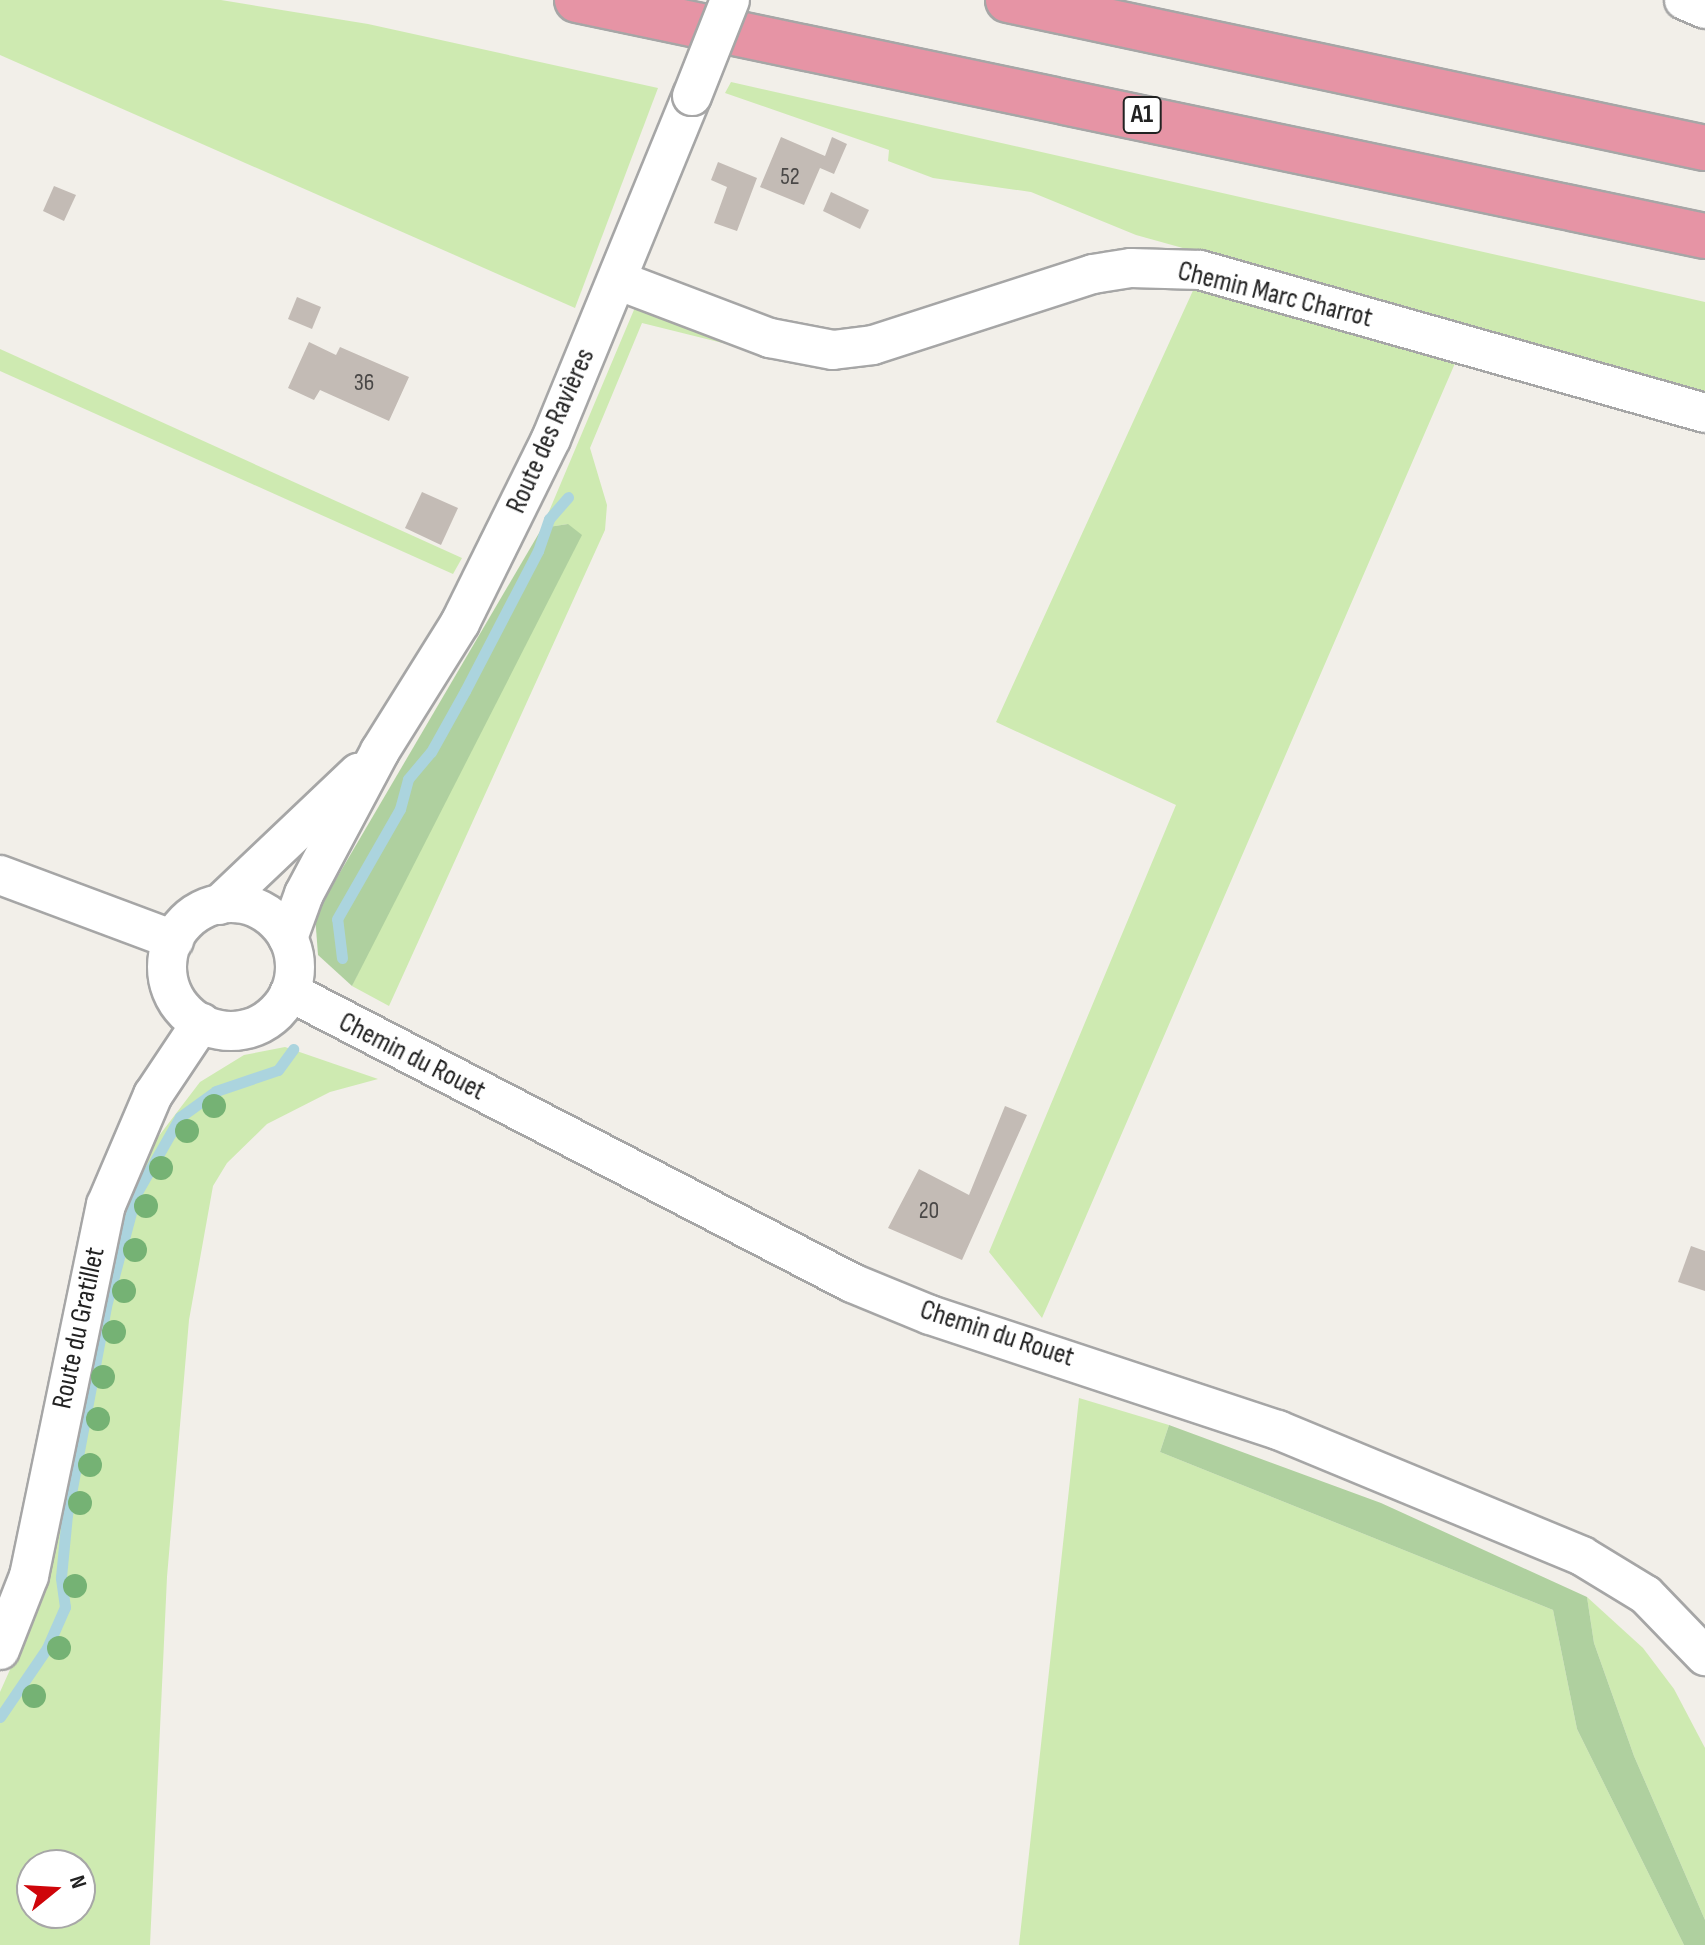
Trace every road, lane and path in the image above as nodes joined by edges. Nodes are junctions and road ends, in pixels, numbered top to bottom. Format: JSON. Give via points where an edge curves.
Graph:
{"nodes":[{"id":1,"x":577,"y":0,"type":"edge"},
{"id":2,"x":730,"y":0,"type":"edge"},
{"id":3,"x":1008,"y":0,"type":"edge"},
{"id":4,"x":1684,"y":0,"type":"edge"},
{"id":5,"x":1705,"y":9,"type":"edge"},
{"id":6,"x":1705,"y":148,"type":"edge"},
{"id":7,"x":1705,"y":236,"type":"edge"},
{"id":8,"x":617,"y":280,"type":"junction"},
{"id":9,"x":1705,"y":413,"type":"edge"},
{"id":10,"x":380,"y":751,"type":"junction"},
{"id":11,"x":0,"y":875,"type":"edge"},
{"id":12,"x":219,"y":905,"type":"junction"},
{"id":13,"x":288,"y":938,"type":"junction"},
{"id":14,"x":174,"y":940,"type":"junction"},
{"id":15,"x":290,"y":992,"type":"junction"},
{"id":16,"x":201,"y":1023,"type":"junction"},
{"id":17,"x":0,"y":1650,"type":"edge"},
{"id":18,"x":1705,"y":1656,"type":"edge"}],
"edges":[{"from":1,"to":7,"type":"highway","number":"A1"},
{"from":2,"to":8,"type":"street","name":"Route des Ravières","bridge":true},
{"from":3,"to":6,"type":"highway"},
{"from":4,"to":5,"type":"street"},
{"from":8,"to":9,"type":"street","name":"Chemin Marc Charrot","via":[[770,338],[833,350],[873,345],[1093,274],[1131,268],[1200,270]]},
{"from":8,"to":10,"type":"street","name":"Route des Ravières","via":[[551,439],[460,623]]},
{"from":10,"to":12,"type":"street","name":"Route des Ravières"},
{"from":10,"to":13,"type":"street","name":"Route des Ravières","via":[[304,894]]},
{"from":11,"to":14,"type":"street"},
{"from":12,"to":13,"type":"street","via":[[256,908]]},
{"from":12,"to":14,"type":"street","via":[[191,918]]},
{"from":13,"to":15,"type":"street","via":[[295,967]]},
{"from":14,"to":16,"type":"street","via":[[168,959],[172,992]]},
{"from":15,"to":16,"type":"street","via":[[277,1012],[256,1026],[233,1031]]},
{"from":15,"to":18,"type":"street","name":"Chemin du Rouet","via":[[852,1283],[930,1315],[1278,1430],[1582,1556],[1646,1595]]},
{"from":16,"to":17,"type":"street","name":"Route du Gratillet","via":[[153,1095],[106,1205],[29,1576]]}]}
